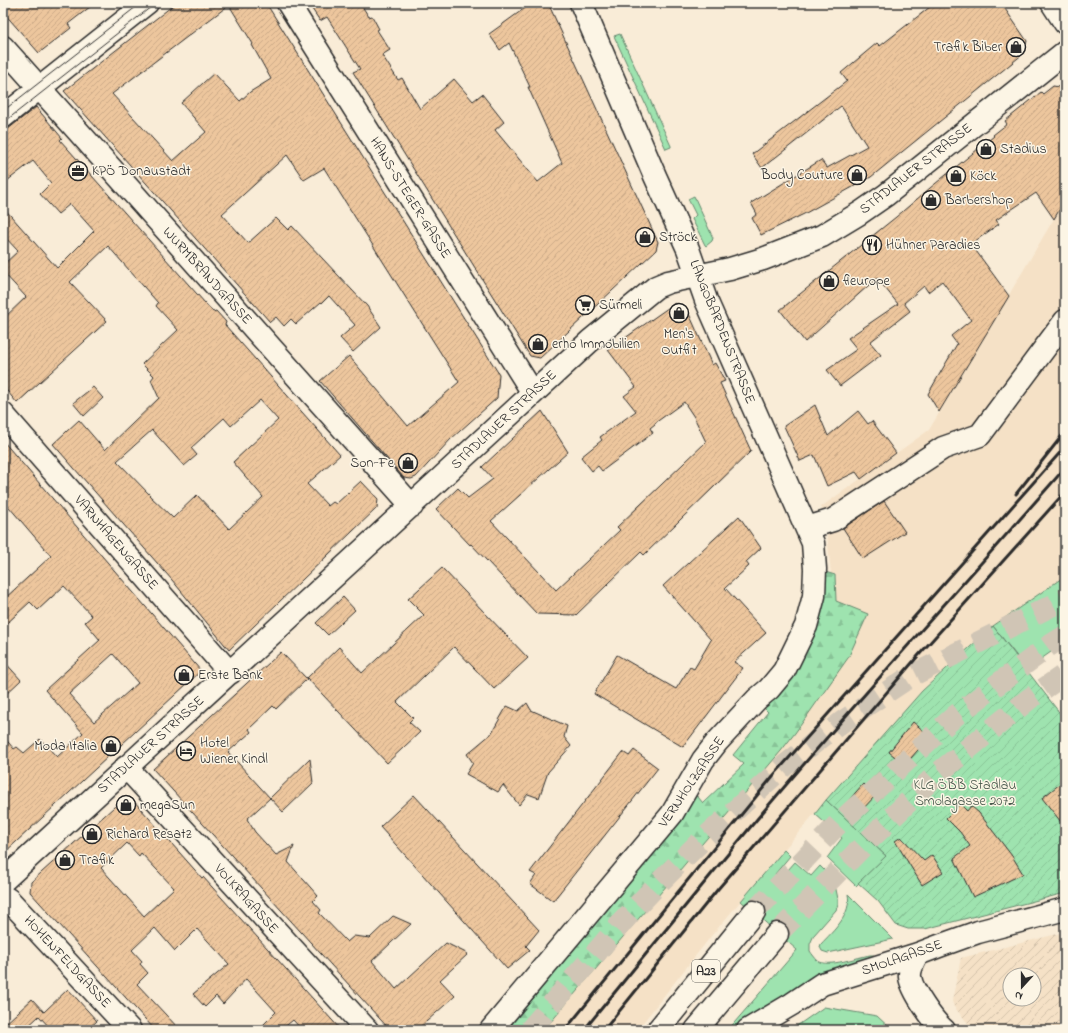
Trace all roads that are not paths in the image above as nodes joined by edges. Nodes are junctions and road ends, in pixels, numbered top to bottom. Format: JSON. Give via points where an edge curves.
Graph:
{"nodes":[{"id":1,"x":148,"y":3,"type":"edge"},
{"id":2,"x":288,"y":3,"type":"edge"},
{"id":3,"x":581,"y":3,"type":"edge"},
{"id":4,"x":1052,"y":3,"type":"edge"},
{"id":5,"x":1065,"y":23,"type":"edge"},
{"id":6,"x":3,"y":47,"type":"edge"},
{"id":7,"x":1063,"y":58,"type":"edge"},
{"id":8,"x":39,"y":88,"type":"junction"},
{"id":9,"x":3,"y":116,"type":"edge"},
{"id":10,"x":696,"y":275,"type":"junction"},
{"id":11,"x":1065,"y":321,"type":"edge"},
{"id":12,"x":533,"y":393,"type":"junction"},
{"id":13,"x":3,"y":414,"type":"edge"},
{"id":14,"x":412,"y":506,"type":"junction"},
{"id":15,"x":807,"y":528,"type":"junction"},
{"id":16,"x":230,"y":673,"type":"junction"},
{"id":17,"x":126,"y":767,"type":"junction"},
{"id":18,"x":3,"y":881,"type":"edge"},
{"id":19,"x":3,"y":896,"type":"edge"},
{"id":20,"x":1065,"y":909,"type":"edge"},
{"id":21,"x":754,"y":912,"type":"tunnel mouth"},
{"id":22,"x":777,"y":934,"type":"tunnel mouth"},
{"id":23,"x":918,"y":954,"type":"junction"},
{"id":24,"x":126,"y":1028,"type":"edge"},
{"id":25,"x":367,"y":1030,"type":"edge"},
{"id":26,"x":491,"y":1030,"type":"edge"},
{"id":27,"x":658,"y":1030,"type":"edge"},
{"id":28,"x":696,"y":1030,"type":"edge"},
{"id":29,"x":748,"y":1030,"type":"edge"},
{"id":30,"x":944,"y":1030,"type":"edge"}],
"edges":[{"from":1,"to":8,"type":"main road"},
{"from":2,"to":12,"type":"main road","name":"HANS-STEGER-GASSE"},
{"from":3,"to":10,"type":"main road","name":"LANGOBARDENSTRASSE","via":[[688,249]]},
{"from":4,"to":5,"type":"main road"},
{"from":6,"to":8,"type":"main road","name":"WURMBRANDGASSE"},
{"from":7,"to":10,"type":"main road","name":"STADLAUER STRASSE","via":[[886,195],[822,236],[763,259],[730,269]]},
{"from":8,"to":9,"type":"main road"},
{"from":8,"to":14,"type":"main road","name":"WURMBRANDGASSE"},
{"from":10,"to":12,"type":"main road","name":"STADLAUER STRASSE","via":[[656,287],[590,341]]},
{"from":10,"to":15,"type":"main road","name":"LANGOBARDENSTRASSE"},
{"from":11,"to":15,"type":"main road","via":[[980,435],[943,448],[833,520]]},
{"from":12,"to":14,"type":"main road","name":"STADLAUER STRASSE"},
{"from":13,"to":16,"type":"main road","name":"VARNHAGENGASSE"},
{"from":14,"to":16,"type":"main road","name":"STADLAUER STRASSE"},
{"from":15,"to":26,"type":"main road","name":"VERNHOLZGASSE","via":[[813,543],[814,596],[806,626],[784,671],[717,742],[703,760],[672,814]]},
{"from":16,"to":17,"type":"main road","name":"STADLAUER STRASSE"},
{"from":17,"to":18,"type":"main road","name":"STADLAUER STRASSE"},
{"from":17,"to":25,"type":"main road","name":"VOLKRAGASSE"},
{"from":19,"to":24,"type":"main road","name":"HOHENFELDGASSE"},
{"from":20,"to":23,"type":"main road","name":"SMOLAGASSE","via":[[978,932]]},
{"from":21,"to":27,"type":"main road","number":"A23"},
{"from":22,"to":28,"type":"main road","number":"A23"},
{"from":23,"to":29,"type":"main road","name":"SMOLAGASSE","via":[[822,984]]},
{"from":23,"to":30,"type":"main road","via":[[911,966],[910,978],[936,1023]]}]}
